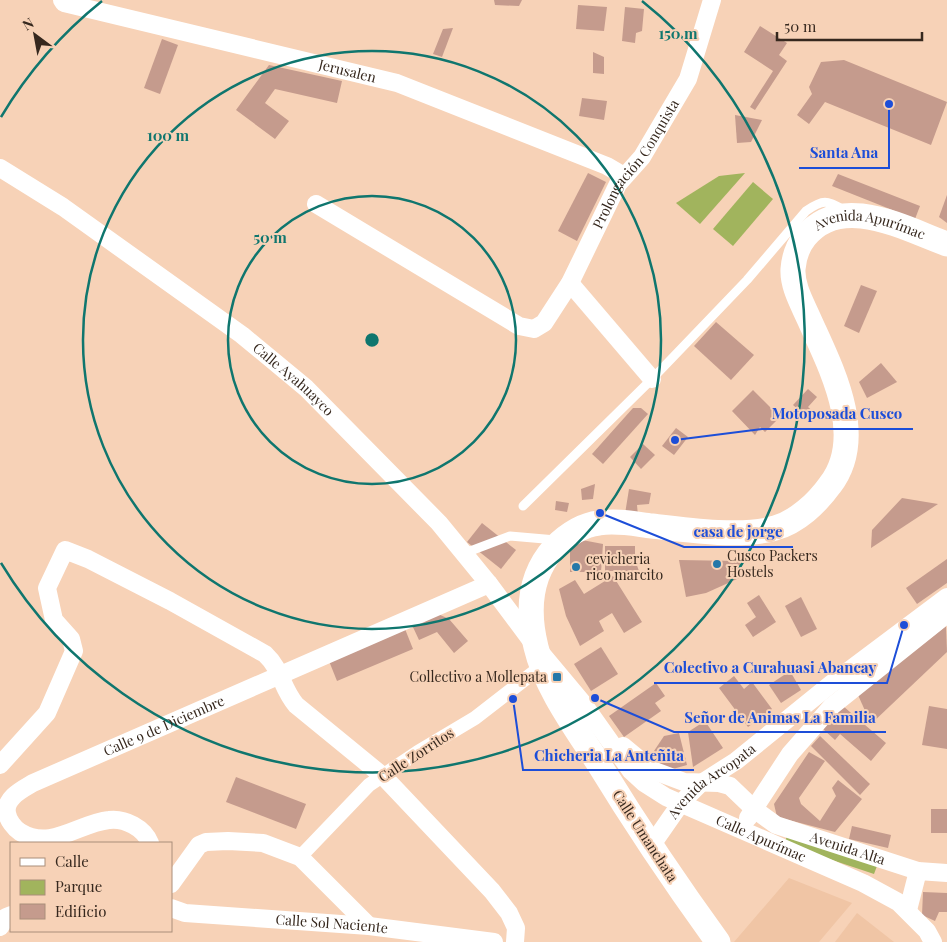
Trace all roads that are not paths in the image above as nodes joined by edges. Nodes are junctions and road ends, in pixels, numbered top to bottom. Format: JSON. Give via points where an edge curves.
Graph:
{"nodes":[{"id":1,"x":62,"y":0,"type":"edge"},
{"id":2,"x":712,"y":0,"type":"edge"},
{"id":3,"x":0,"y":168,"type":"edge"},
{"id":4,"x":624,"y":176,"type":"junction"},
{"id":5,"x":316,"y":204,"type":"dead end"},
{"id":6,"x":853,"y":215,"type":"junction"},
{"id":7,"x":947,"y":244,"type":"edge"},
{"id":8,"x":570,"y":283,"type":"junction"},
{"id":9,"x":652,"y":379,"type":"junction"},
{"id":10,"x":523,"y":506,"type":"dead end"},
{"id":11,"x":561,"y":541,"type":"junction"},
{"id":12,"x":465,"y":554,"type":"junction"},
{"id":13,"x":489,"y":584,"type":"junction"},
{"id":14,"x":947,"y":597,"type":"edge"},
{"id":15,"x":947,"y":614,"type":"edge"},
{"id":16,"x":539,"y":657,"type":"junction"},
{"id":17,"x":280,"y":677,"type":"junction"},
{"id":18,"x":597,"y":722,"type":"junction"},
{"id":19,"x":0,"y":765,"type":"edge"},
{"id":20,"x":384,"y":777,"type":"junction"},
{"id":21,"x":700,"y":784,"type":"junction"},
{"id":22,"x":4,"y":802,"type":"edge"},
{"id":23,"x":681,"y":803,"type":"junction"},
{"id":24,"x":754,"y":809,"type":"junction"},
{"id":25,"x":741,"y":829,"type":"junction"},
{"id":26,"x":149,"y":842,"type":"edge"},
{"id":27,"x":651,"y":846,"type":"junction"},
{"id":28,"x":300,"y":857,"type":"junction"},
{"id":29,"x":918,"y":871,"type":"junction"},
{"id":30,"x":947,"y":873,"type":"edge"},
{"id":31,"x":172,"y":883,"type":"edge"},
{"id":32,"x":172,"y":908,"type":"edge"},
{"id":33,"x":908,"y":910,"type":"junction"},
{"id":34,"x":369,"y":926,"type":"junction"},
{"id":35,"x":494,"y":942,"type":"edge"},
{"id":36,"x":515,"y":942,"type":"edge"},
{"id":37,"x":718,"y":942,"type":"edge"},
{"id":38,"x":933,"y":942,"type":"edge"}],
"edges":[{"from":1,"to":4,"type":"street","name":"Jerusalen","via":[[398,83],[607,166]]},
{"from":2,"to":4,"type":"street","name":"Prolongación Conquista","via":[[688,79],[642,157]]},
{"from":3,"to":12,"type":"street","name":"Calle Ayahuayco","via":[[63,207],[249,341],[306,388],[375,456]]},
{"from":4,"to":8,"type":"street","name":"Prolongación Conquista"},
{"from":5,"to":8,"type":"street","name":"Prolongación Conquista","via":[[519,326],[534,329],[544,323]]},
{"from":6,"to":7,"type":"main road","name":"Avenida Apurímac","via":[[873,217]]},
{"from":6,"to":9,"type":"lane","via":[[830,202],[819,202],[806,211],[747,280]]},
{"from":6,"to":11,"type":"main road","name":"Avenida Apurímac","via":[[833,218],[812,228],[796,248],[792,271],[797,292],[836,381],[845,420],[842,462],[833,483],[817,501],[792,521],[774,529],[752,532],[598,523],[577,529]]},
{"from":8,"to":9,"type":"street"},
{"from":9,"to":10,"type":"lane"},
{"from":11,"to":12,"type":"lane","via":[[510,536]]},
{"from":11,"to":16,"type":"main road","name":"Avenida Apurímac","via":[[538,570],[532,587],[531,614]]},
{"from":12,"to":13,"type":"street","name":"Calle Ayahuayco"},
{"from":13,"to":16,"type":"street","name":"Calle Ayahuayco"},
{"from":13,"to":17,"type":"street","name":"Calle 9 de Diciembre"},
{"from":14,"to":21,"type":"street","name":"Avenida Arcopata","via":[[736,761]]},
{"from":15,"to":24,"type":"street","via":[[832,706],[790,754]]},
{"from":16,"to":18,"type":"street","name":"Calle Apurímac"},
{"from":16,"to":20,"type":"street","name":"Calle Zorritos","via":[[475,718]]},
{"from":16,"to":27,"type":"main road","name":"Calle Umanchata","via":[[569,718]]},
{"from":17,"to":19,"type":"street","via":[[276,664],[234,634],[88,558],[65,550],[47,588],[54,620],[72,639],[74,651],[47,713]]},
{"from":17,"to":20,"type":"street","via":[[296,705]]},
{"from":17,"to":22,"type":"street","name":"Calle 9 de Diciembre","via":[[33,783]]},
{"from":18,"to":21,"type":"street","name":"Calle Apurímac","via":[[652,770],[684,782]]},
{"from":18,"to":23,"type":"street","name":"Calle Apurímac","via":[[644,783]]},
{"from":20,"to":28,"type":"street","name":"Calle Zorritos","via":[[369,785]]},
{"from":20,"to":36,"type":"street","via":[[492,891],[516,928]]},
{"from":21,"to":23,"type":"street","name":"Avenida Arcopata"},
{"from":21,"to":24,"type":"street","name":"Avenida Alta","via":[[730,786]]},
{"from":22,"to":26,"type":"street","name":"Calle 9 de Diciembre","via":[[10,820],[26,835],[46,839],[109,819],[128,822],[139,828]]},
{"from":23,"to":25,"type":"street","name":"Calle Apurímac"},
{"from":23,"to":27,"type":"street","name":"Avenida Arcopata"},
{"from":24,"to":25,"type":"street"},
{"from":24,"to":29,"type":"street","name":"Avenida Alta","via":[[776,825]]},
{"from":25,"to":33,"type":"street","name":"Calle Apurímac","via":[[863,884]]},
{"from":27,"to":37,"type":"main road","name":"Calle Umanchata"},
{"from":28,"to":31,"type":"street","via":[[263,843],[206,842],[199,845]]},
{"from":28,"to":34,"type":"street"},
{"from":29,"to":30,"type":"street","name":"Avenida Alta"},
{"from":29,"to":33,"type":"street"},
{"from":32,"to":34,"type":"street","name":"Calle Sol Naciente","via":[[185,913]]},
{"from":33,"to":38,"type":"street","name":"Calle Apurímac"},
{"from":34,"to":35,"type":"street","name":"Calle Sol Naciente"}]}
